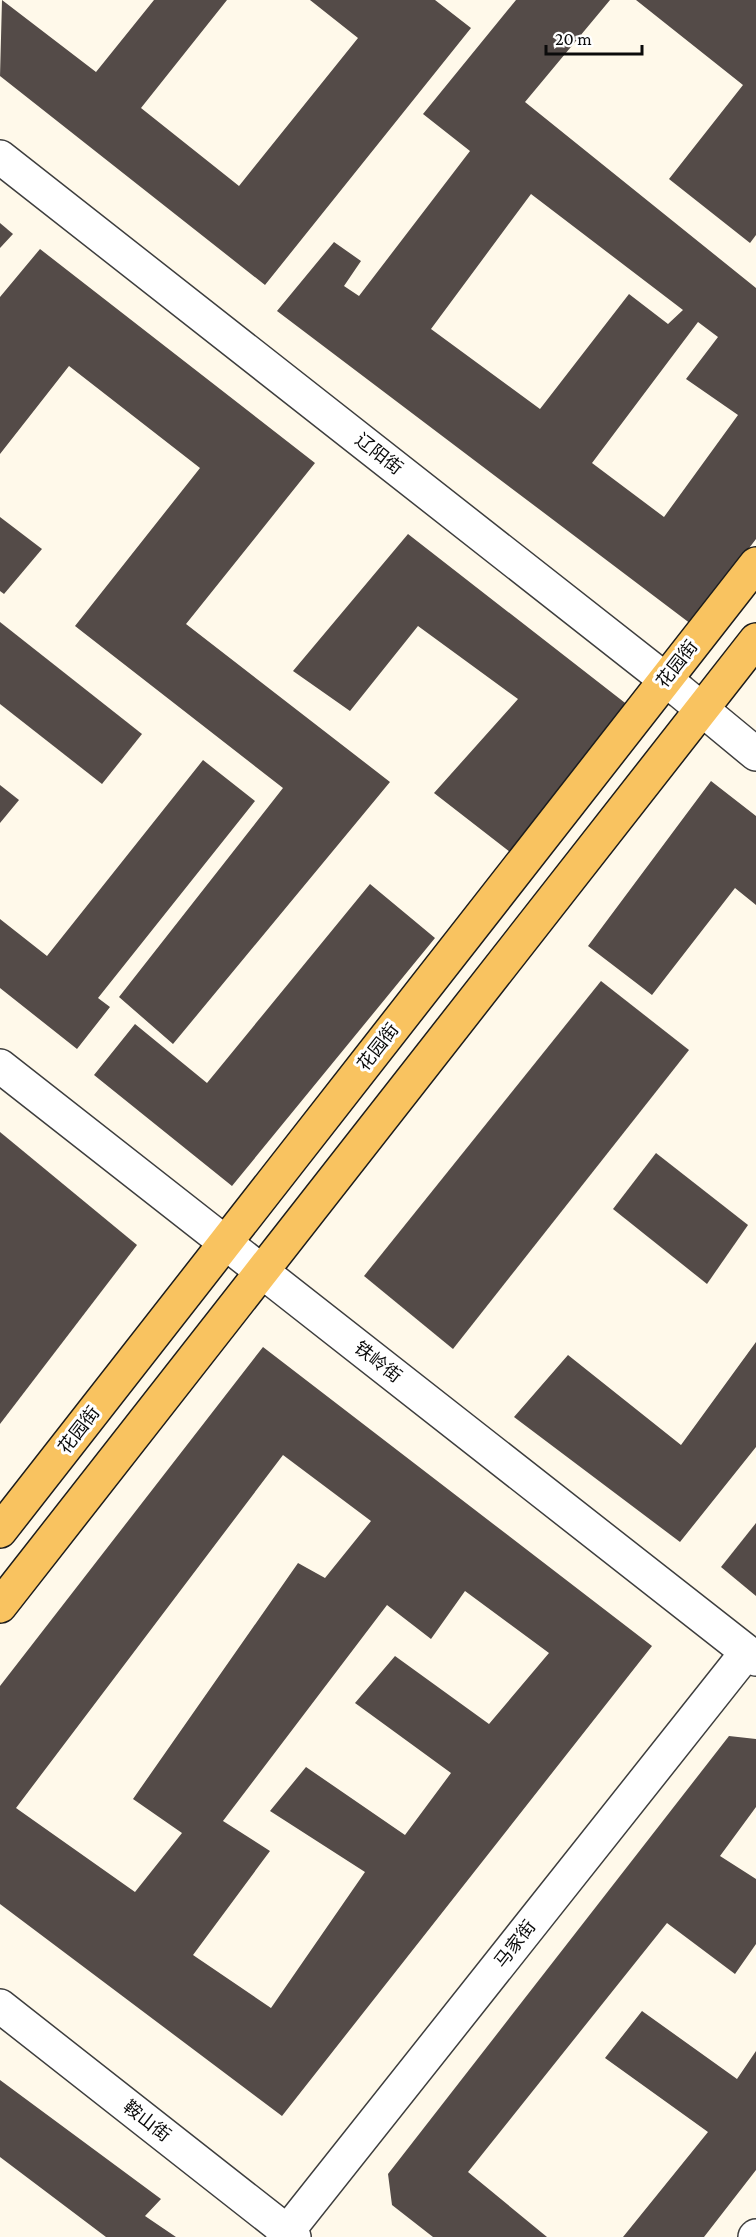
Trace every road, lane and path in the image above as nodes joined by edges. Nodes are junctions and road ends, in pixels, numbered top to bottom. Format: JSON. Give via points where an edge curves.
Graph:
{"nodes":[{"id":1,"x":0,"y":157,"type":"edge"},
{"id":2,"x":756,"y":564,"type":"edge"},
{"id":3,"x":756,"y":640,"type":"edge"},
{"id":4,"x":665,"y":680,"type":"junction"},
{"id":5,"x":702,"y":710,"type":"junction"},
{"id":6,"x":756,"y":754,"type":"edge"},
{"id":7,"x":0,"y":1065,"type":"edge"},
{"id":8,"x":225,"y":1242,"type":"junction"},
{"id":9,"x":262,"y":1271,"type":"junction"},
{"id":10,"x":0,"y":1531,"type":"edge"},
{"id":11,"x":0,"y":1606,"type":"edge"},
{"id":12,"x":751,"y":1655,"type":"edge"},
{"id":13,"x":0,"y":2006,"type":"edge"},
{"id":14,"x":288,"y":2235,"type":"edge"}],
"edges":[{"from":1,"to":4,"type":"street","name":"辽阳街"},
{"from":2,"to":4,"type":"main road","name":"花园街"},
{"from":3,"to":5,"type":"main road"},
{"from":4,"to":5,"type":"street","name":"辽阳街"},
{"from":4,"to":8,"type":"main road","name":"花园街"},
{"from":5,"to":6,"type":"street","name":"辽阳街"},
{"from":5,"to":9,"type":"main road"},
{"from":7,"to":8,"type":"street","name":"铁岭街"},
{"from":8,"to":9,"type":"street","name":"铁岭街"},
{"from":8,"to":10,"type":"main road","name":"花园街"},
{"from":9,"to":11,"type":"main road"},
{"from":9,"to":12,"type":"street","name":"铁岭街"},
{"from":12,"to":14,"type":"street","name":"马家街"},
{"from":13,"to":14,"type":"street","name":"鞍山街"}]}
